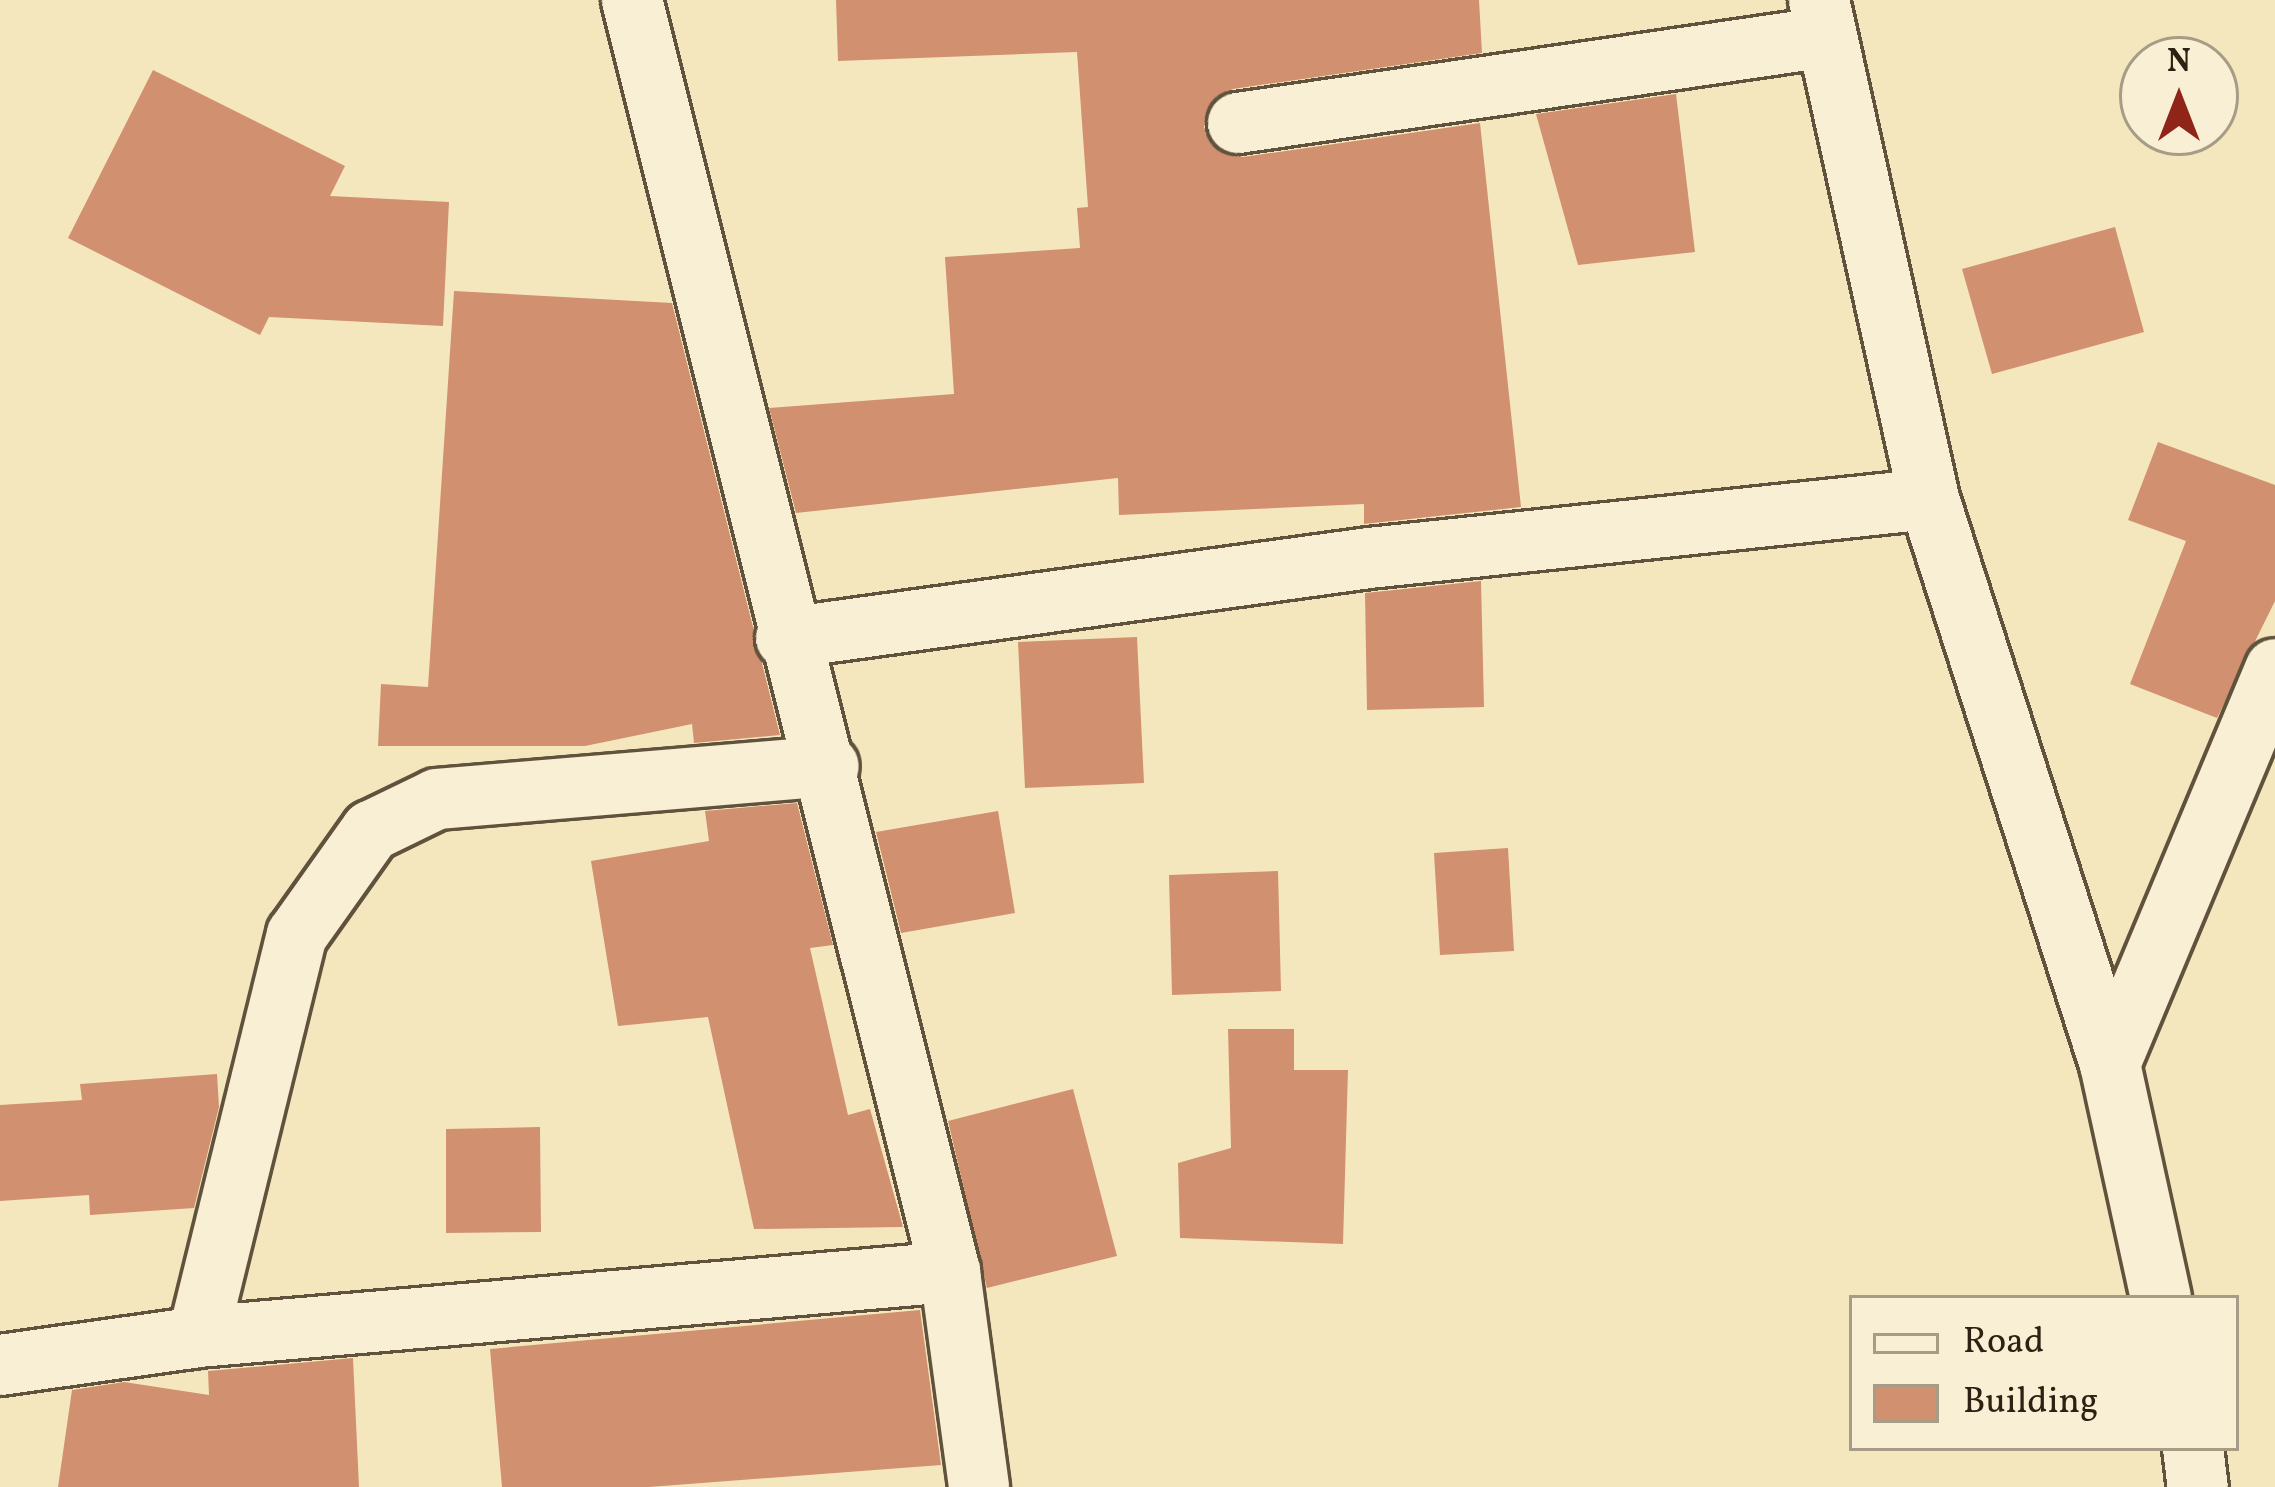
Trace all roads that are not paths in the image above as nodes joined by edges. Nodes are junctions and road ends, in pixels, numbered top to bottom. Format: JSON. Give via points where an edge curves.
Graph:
{"nodes":[{"id":1,"x":632,"y":0,"type":"edge"},
{"id":2,"x":1823,"y":19,"type":"edge"},
{"id":3,"x":1238,"y":123,"type":"dead end"},
{"id":4,"x":1929,"y":499,"type":"junction"},
{"id":5,"x":786,"y":638,"type":"junction"},
{"id":6,"x":2275,"y":669,"type":"edge"},
{"id":7,"x":830,"y":766,"type":"junction"},
{"id":8,"x":2110,"y":1064,"type":"junction"},
{"id":9,"x":950,"y":1272,"type":"junction"},
{"id":10,"x":2160,"y":1295,"type":"edge"},
{"id":11,"x":198,"y":1337,"type":"junction"},
{"id":12,"x":0,"y":1365,"type":"edge"},
{"id":13,"x":2193,"y":1451,"type":"edge"},
{"id":14,"x":979,"y":1487,"type":"edge"},
{"id":15,"x":2198,"y":1487,"type":"edge"}],
"edges":[{"from":1,"to":5,"type":"street"},
{"from":2,"to":3,"type":"street"},
{"from":2,"to":4,"type":"street"},
{"from":4,"to":5,"type":"street","via":[[1369,558]]},
{"from":4,"to":8,"type":"street"},
{"from":5,"to":7,"type":"street"},
{"from":6,"to":8,"type":"street"},
{"from":7,"to":9,"type":"street"},
{"from":7,"to":11,"type":"street","via":[[437,799],[371,831],[297,934]]},
{"from":8,"to":10,"type":"street"},
{"from":9,"to":11,"type":"street"},
{"from":9,"to":14,"type":"street"},
{"from":11,"to":12,"type":"street"},
{"from":13,"to":15,"type":"street"}]}
